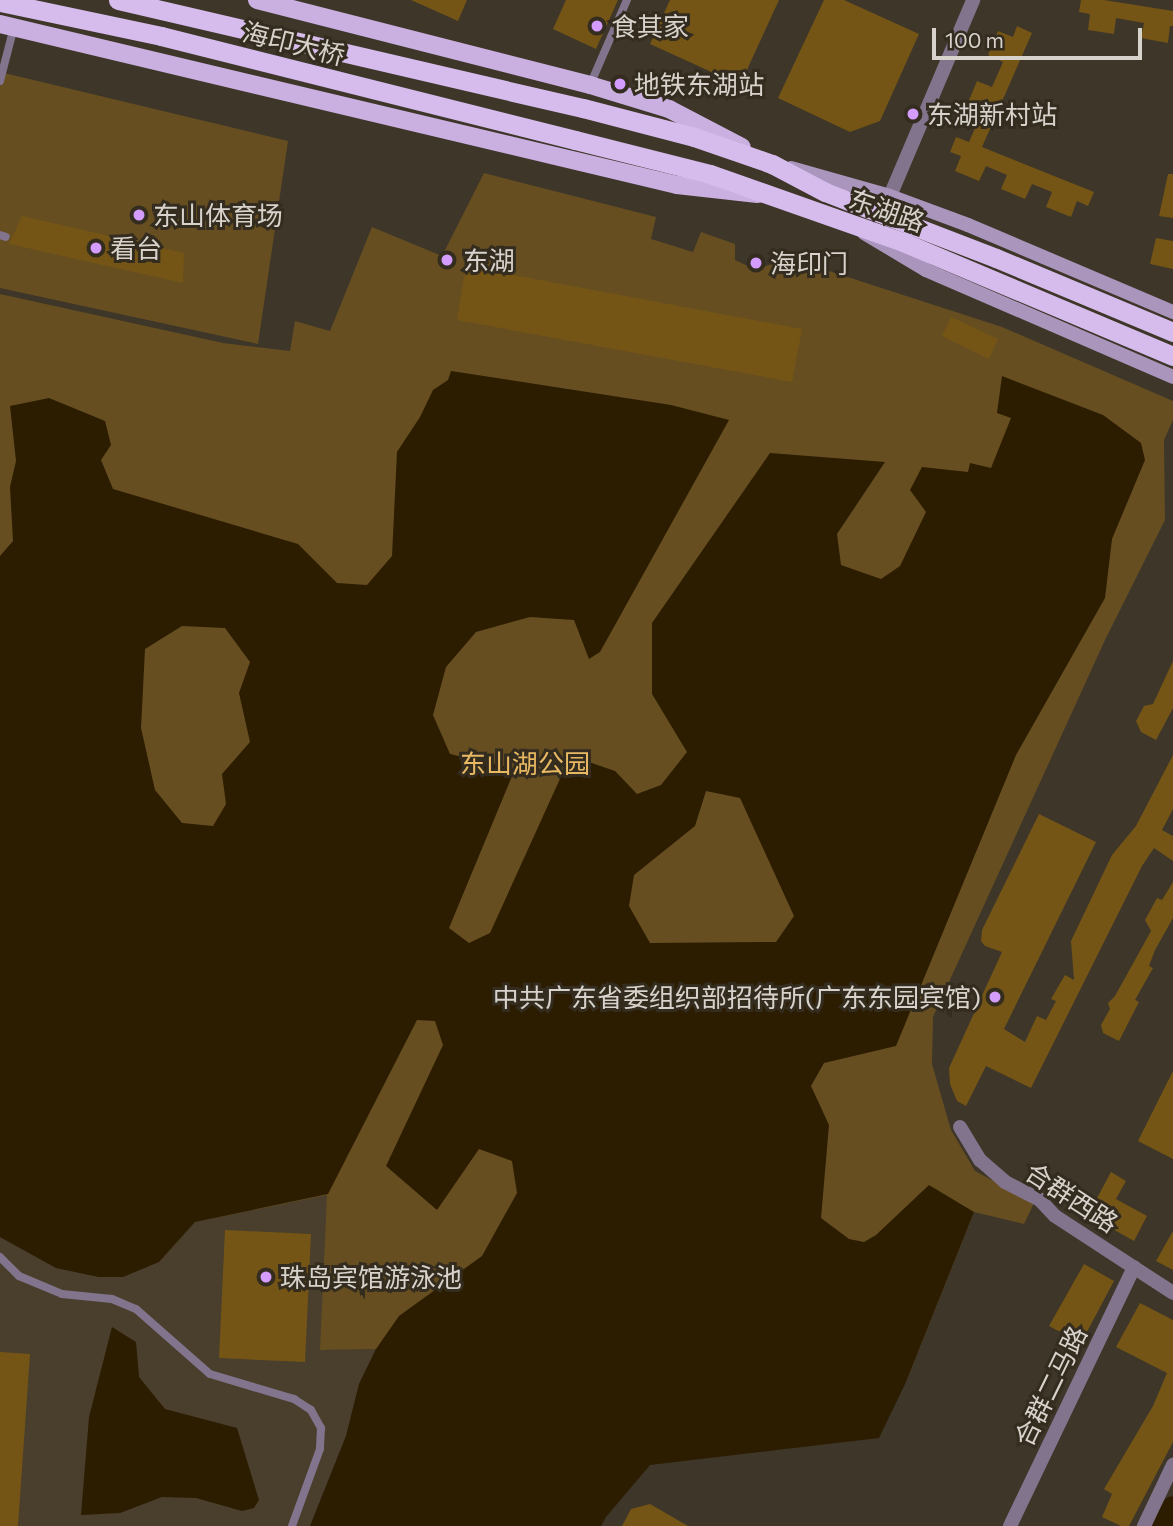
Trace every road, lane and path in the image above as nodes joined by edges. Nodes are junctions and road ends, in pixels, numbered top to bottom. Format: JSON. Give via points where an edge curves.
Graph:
{"nodes":[{"id":1,"x":35,"y":0,"type":"edge"},
{"id":2,"x":118,"y":0,"type":"edge"},
{"id":3,"x":257,"y":0,"type":"edge"},
{"id":4,"x":627,"y":0,"type":"edge"},
{"id":5,"x":973,"y":0,"type":"edge"},
{"id":6,"x":5,"y":11,"type":"edge"},
{"id":7,"x":36,"y":32,"type":"junction"},
{"id":8,"x":0,"y":81,"type":"edge"},
{"id":9,"x":590,"y":85,"type":"junction"},
{"id":10,"x":583,"y":108,"type":"joint"},
{"id":11,"x":575,"y":140,"type":"joint"},
{"id":12,"x":772,"y":164,"type":"junction"},
{"id":13,"x":766,"y":195,"type":"junction"},
{"id":14,"x":890,"y":196,"type":"junction"},
{"id":15,"x":854,"y":226,"type":"junction"},
{"id":16,"x":1173,"y":312,"type":"edge"},
{"id":17,"x":1173,"y":332,"type":"edge"},
{"id":18,"x":1173,"y":356,"type":"edge"},
{"id":19,"x":1173,"y":377,"type":"edge"},
{"id":20,"x":960,"y":1128,"type":"dead end"},
{"id":21,"x":0,"y":1257,"type":"edge"},
{"id":22,"x":1134,"y":1268,"type":"junction"},
{"id":23,"x":1173,"y":1293,"type":"edge"},
{"id":24,"x":1173,"y":1465,"type":"edge"},
{"id":25,"x":292,"y":1526,"type":"edge"},
{"id":26,"x":1010,"y":1526,"type":"edge"},
{"id":27,"x":1144,"y":1526,"type":"edge"}],
"edges":[{"from":1,"to":7,"type":"main road","via":[[31,21]]},
{"from":2,"to":10,"type":"highway","name":"海印大桥","bridge":true},
{"from":3,"to":9,"type":"main road"},
{"from":4,"to":9,"type":"lane"},
{"from":5,"to":14,"type":"street"},
{"from":6,"to":7,"type":"main road"},
{"from":6,"to":8,"type":"lane"},
{"from":6,"to":11,"type":"highway","name":"海印大桥","bridge":true,"via":[[161,36]]},
{"from":7,"to":13,"type":"main road","via":[[677,185]]},
{"from":9,"to":12,"type":"main road","via":[[669,109]]},
{"from":10,"to":12,"type":"highway","name":"东湖路","via":[[694,137]]},
{"from":11,"to":13,"type":"highway","name":"东湖路","via":[[710,174]]},
{"from":12,"to":14,"type":"main road"},
{"from":12,"to":17,"type":"highway","name":"东湖路","via":[[825,192]]},
{"from":13,"to":15,"type":"highway","name":"东湖路"},
{"from":14,"to":16,"type":"main road","via":[[1050,257]]},
{"from":15,"to":18,"type":"highway","name":"东湖路","via":[[934,254]]},
{"from":15,"to":19,"type":"main road","via":[[926,270]]},
{"from":20,"to":22,"type":"street","name":"合群西路","via":[[980,1160],[1005,1182],[1039,1199],[1055,1216]]},
{"from":21,"to":25,"type":"lane","via":[[19,1276],[62,1294],[113,1299],[136,1309],[210,1374],[294,1399],[311,1410],[321,1428],[320,1449]]},
{"from":22,"to":23,"type":"street","name":"合群西路"},
{"from":22,"to":26,"type":"street","name":"合群二马路"},
{"from":24,"to":27,"type":"street"}]}
